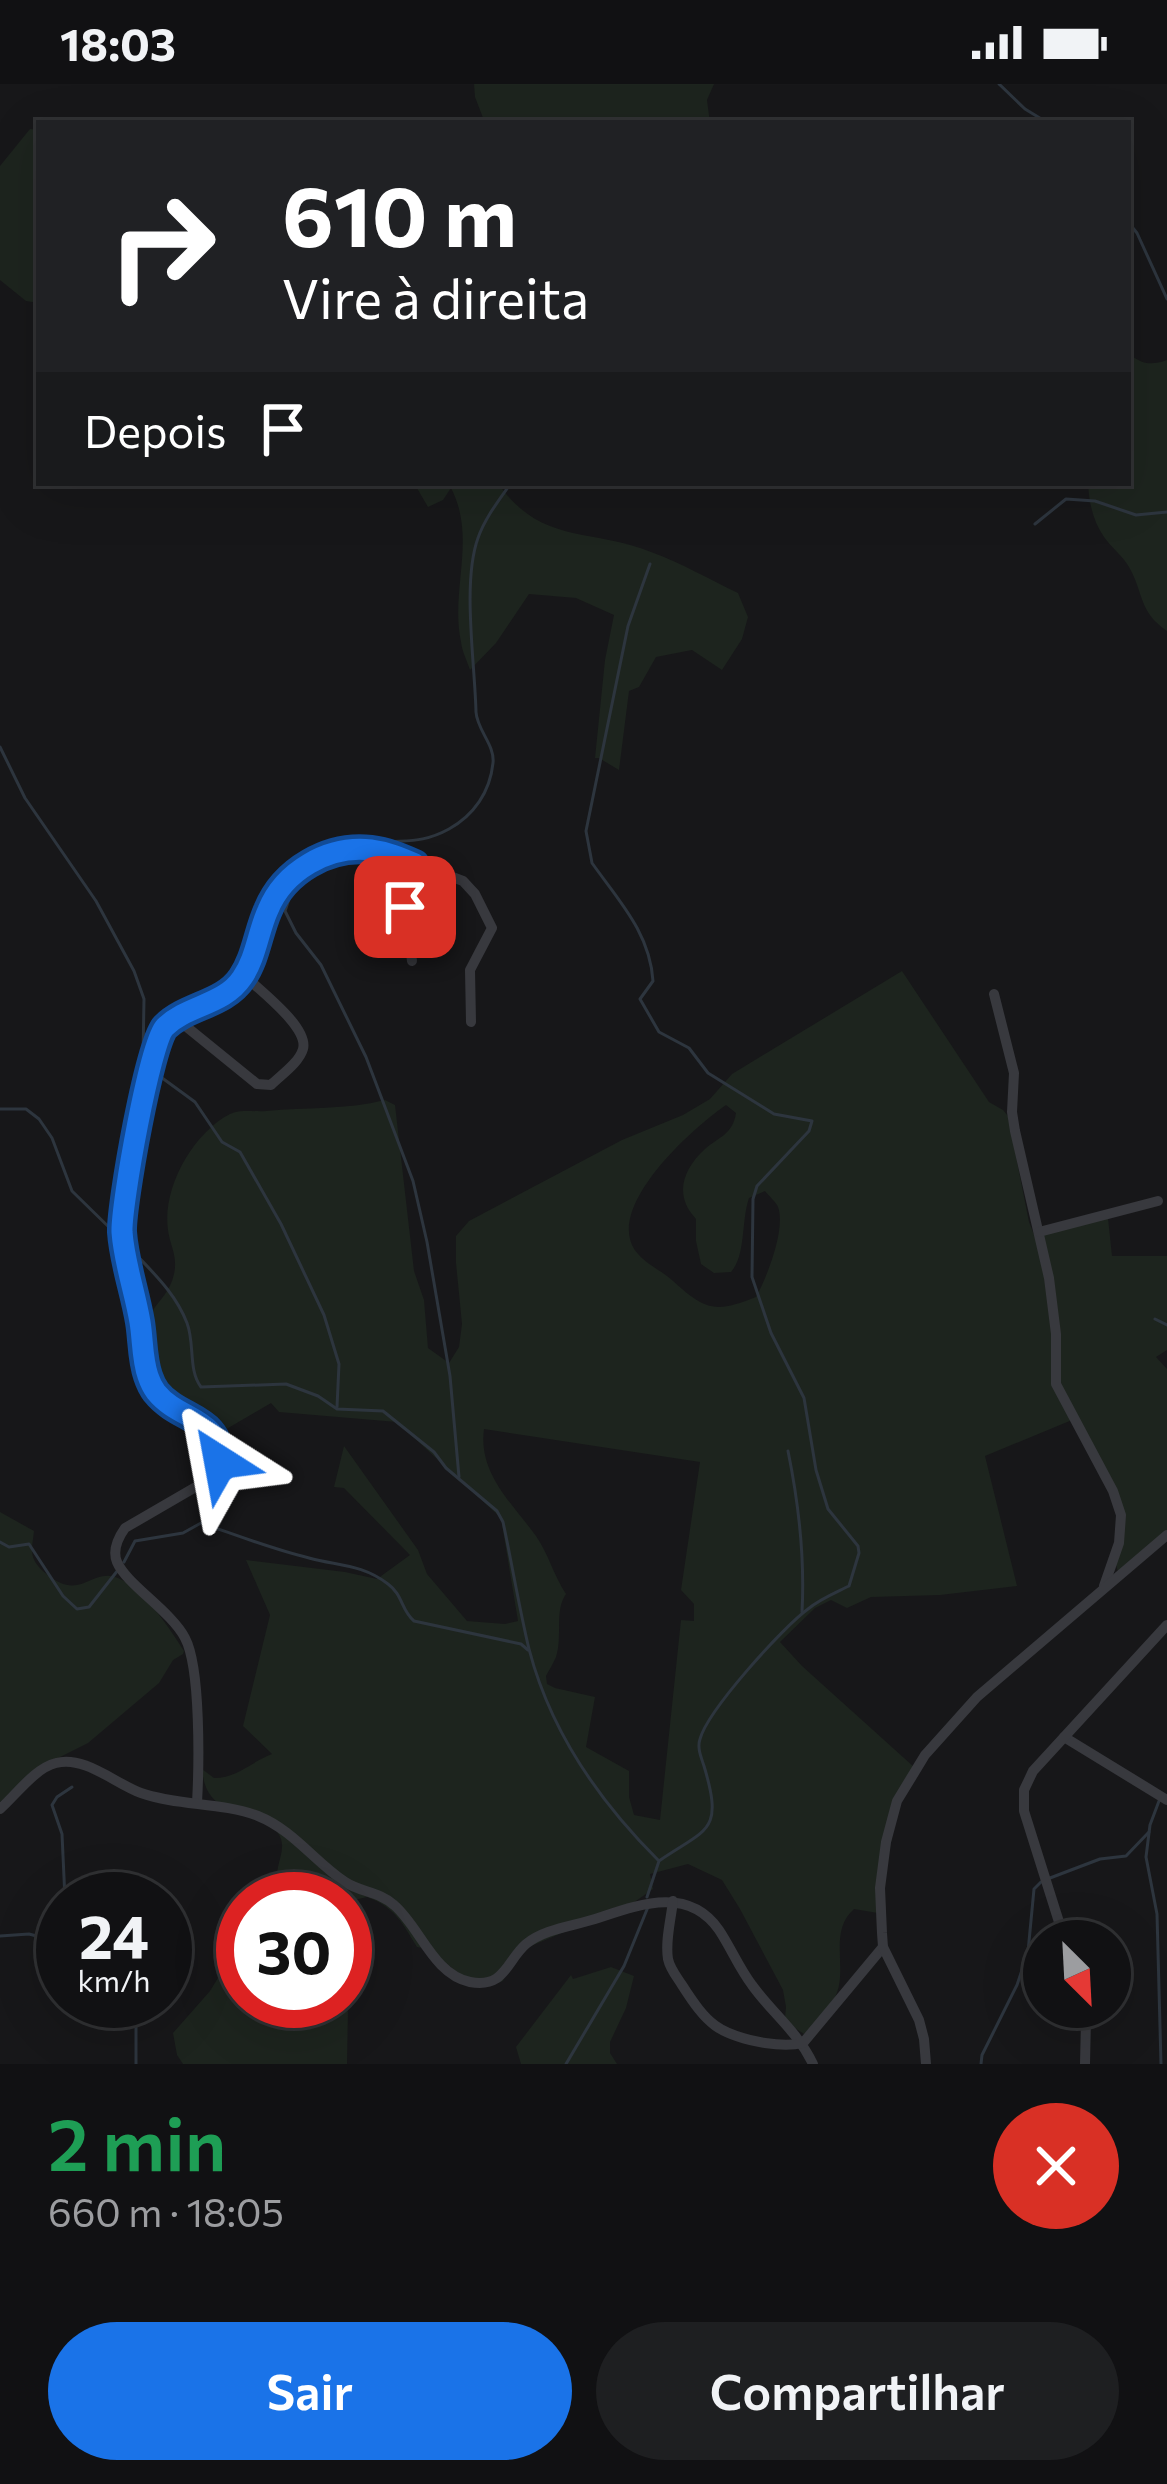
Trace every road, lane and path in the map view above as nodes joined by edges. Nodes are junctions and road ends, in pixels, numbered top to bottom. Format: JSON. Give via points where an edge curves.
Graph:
{"nodes":[{"id":1,"x":415,"y":864,"type":"junction"},
{"id":2,"x":412,"y":961,"type":"dead end"},
{"id":3,"x":244,"y":975,"type":"junction"},
{"id":4,"x":994,"y":994,"type":"dead end"},
{"id":5,"x":177,"y":1019,"type":"junction"},
{"id":6,"x":471,"y":1022,"type":"dead end"},
{"id":7,"x":1158,"y":1201,"type":"dead end"},
{"id":8,"x":1039,"y":1232,"type":"junction"},
{"id":9,"x":1167,"y":1535,"type":"edge"},
{"id":10,"x":1103,"y":1589,"type":"junction"},
{"id":11,"x":1167,"y":1625,"type":"edge"},
{"id":12,"x":1064,"y":1737,"type":"junction"},
{"id":13,"x":1167,"y":1800,"type":"edge"},
{"id":14,"x":197,"y":1803,"type":"junction"},
{"id":15,"x":0,"y":1809,"type":"edge"},
{"id":16,"x":673,"y":1901,"type":"junction"},
{"id":17,"x":1058,"y":1920,"type":"edge"},
{"id":18,"x":883,"y":1947,"type":"junction"},
{"id":19,"x":1087,"y":2028,"type":"edge"},
{"id":20,"x":803,"y":2043,"type":"junction"},
{"id":21,"x":813,"y":2064,"type":"edge"},
{"id":22,"x":926,"y":2064,"type":"edge"},
{"id":23,"x":1085,"y":2064,"type":"edge"}],
"edges":[{"from":1,"to":2,"type":"street","via":[[405,907]]},
{"from":1,"to":3,"type":"street","via":[[351,850],[301,867],[271,903]]},
{"from":1,"to":6,"type":"street","via":[[467,884],[491,923],[470,970]]},
{"from":3,"to":5,"type":"street"},
{"from":3,"to":5,"type":"street","via":[[303,1038],[301,1054],[271,1084],[257,1084]]},
{"from":4,"to":8,"type":"street"},
{"from":5,"to":14,"type":"street","via":[[163,1029],[151,1060],[122,1233],[150,1382],[213,1432],[220,1462],[206,1481],[125,1528],[116,1557],[189,1646]]},
{"from":7,"to":8,"type":"street"},
{"from":8,"to":10,"type":"street","via":[[1056,1384],[1121,1515]]},
{"from":9,"to":10,"type":"street"},
{"from":10,"to":18,"type":"street","via":[[994,1681],[912,1774],[886,1842]]},
{"from":11,"to":12,"type":"street"},
{"from":12,"to":13,"type":"street"},
{"from":12,"to":17,"type":"street","via":[[1027,1781],[1022,1805]]},
{"from":14,"to":15,"type":"street","via":[[143,1794],[65,1762],[47,1766]]},
{"from":14,"to":16,"type":"street","via":[[279,1827],[344,1882],[393,1904],[443,1966],[472,1982],[504,1973],[538,1937]]},
{"from":16,"to":20,"type":"street","via":[[711,1920],[753,1987]]},
{"from":16,"to":20,"type":"street","via":[[670,1964],[707,2020],[738,2038]]},
{"from":18,"to":20,"type":"street"},
{"from":18,"to":22,"type":"street","via":[[919,2020]]},
{"from":19,"to":23,"type":"street"},
{"from":20,"to":21,"type":"street"}]}
